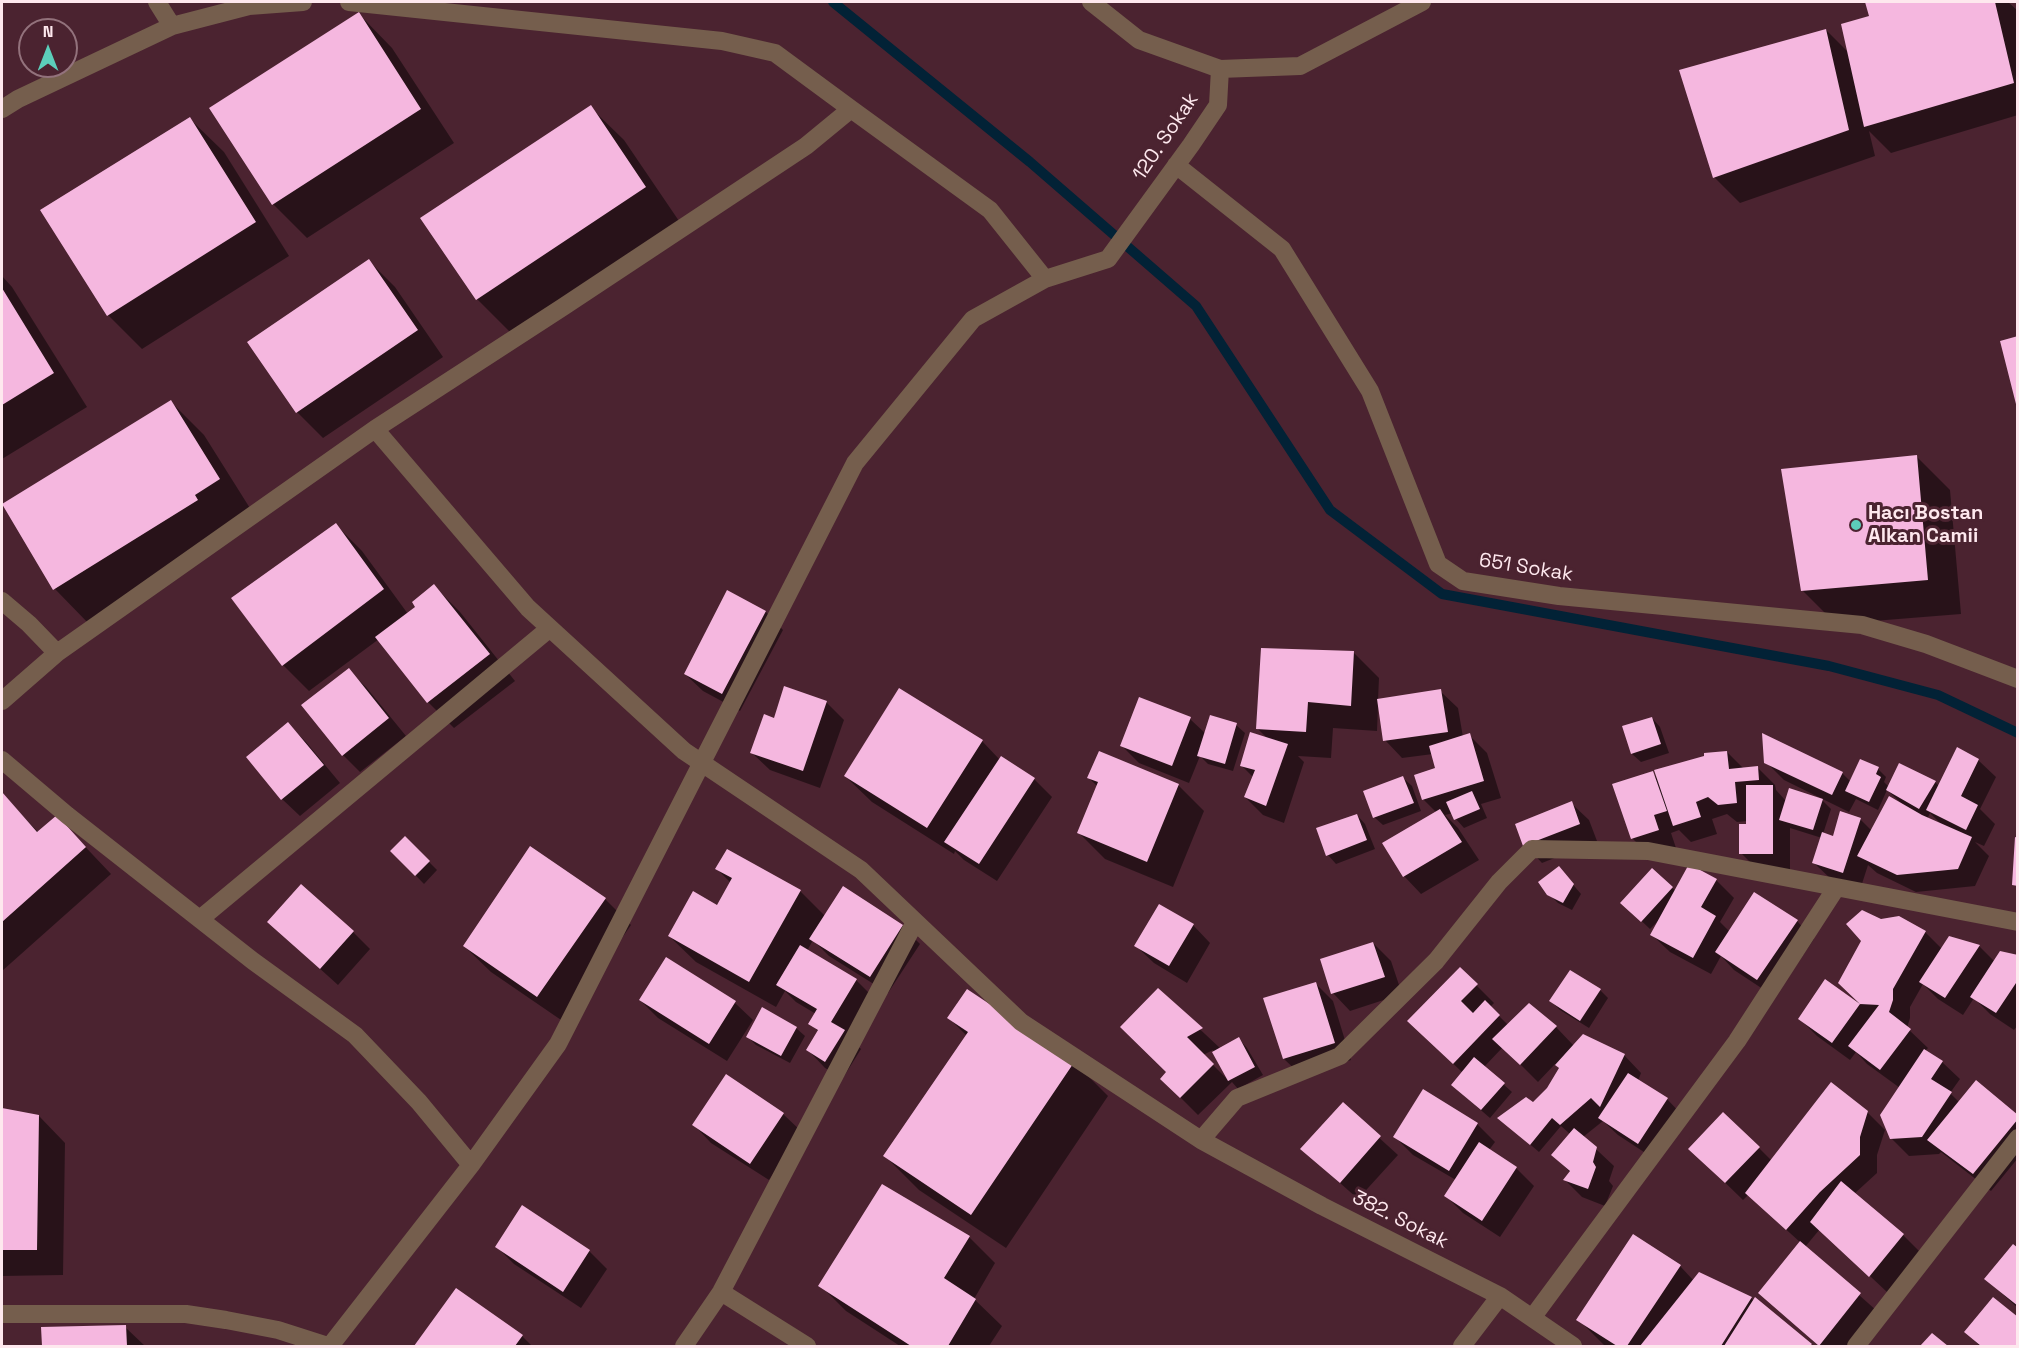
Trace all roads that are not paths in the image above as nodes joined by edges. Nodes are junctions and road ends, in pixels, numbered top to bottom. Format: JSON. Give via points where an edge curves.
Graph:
{"nodes":[{"id":1,"x":157,"y":2,"type":"edge"},
{"id":2,"x":303,"y":2,"type":"edge"},
{"id":3,"x":349,"y":2,"type":"edge"},
{"id":4,"x":1091,"y":2,"type":"edge"},
{"id":5,"x":1422,"y":2,"type":"edge"},
{"id":6,"x":172,"y":26,"type":"junction"},
{"id":7,"x":1220,"y":69,"type":"junction"},
{"id":8,"x":2,"y":109,"type":"edge"},
{"id":9,"x":851,"y":110,"type":"junction"},
{"id":10,"x":1176,"y":165,"type":"junction"},
{"id":11,"x":1045,"y":279,"type":"junction"},
{"id":12,"x":375,"y":429,"type":"junction"},
{"id":13,"x":2,"y":601,"type":"edge"},
{"id":14,"x":550,"y":628,"type":"junction"},
{"id":15,"x":57,"y":653,"type":"junction"},
{"id":16,"x":2018,"y":679,"type":"edge"},
{"id":17,"x":2,"y":701,"type":"edge"},
{"id":18,"x":2,"y":760,"type":"edge"},
{"id":19,"x":702,"y":763,"type":"junction"},
{"id":20,"x":1836,"y":888,"type":"junction"},
{"id":21,"x":200,"y":920,"type":"junction"},
{"id":22,"x":915,"y":922,"type":"junction"},
{"id":23,"x":2018,"y":922,"type":"edge"},
{"id":24,"x":2018,"y":1138,"type":"edge"},
{"id":25,"x":1201,"y":1140,"type":"junction"},
{"id":26,"x":471,"y":1165,"type":"junction"},
{"id":27,"x":721,"y":1292,"type":"junction"},
{"id":28,"x":1500,"y":1296,"type":"junction"},
{"id":29,"x":2,"y":1314,"type":"edge"},
{"id":30,"x":1532,"y":1318,"type":"junction"},
{"id":31,"x":329,"y":1347,"type":"edge"},
{"id":32,"x":684,"y":1347,"type":"edge"},
{"id":33,"x":807,"y":1347,"type":"edge"},
{"id":34,"x":1462,"y":1347,"type":"edge"},
{"id":35,"x":1574,"y":1347,"type":"edge"},
{"id":36,"x":1856,"y":1347,"type":"edge"}],
"edges":[{"from":1,"to":6,"type":"street"},
{"from":2,"to":6,"type":"street","via":[[249,6]]},
{"from":3,"to":9,"type":"street","via":[[722,41],[775,53]]},
{"from":4,"to":7,"type":"street","via":[[1139,40]]},
{"from":5,"to":7,"type":"street","via":[[1300,66]]},
{"from":6,"to":8,"type":"street"},
{"from":7,"to":10,"type":"street","name":"120. Sokak","via":[[1218,105]]},
{"from":9,"to":11,"type":"street","via":[[990,210]]},
{"from":9,"to":12,"type":"street","via":[[806,146]]},
{"from":10,"to":11,"type":"street","name":"120. Sokak","via":[[1108,259]]},
{"from":10,"to":16,"type":"street","name":"651 Sokak","via":[[1282,249],[1370,391],[1438,564],[1463,581],[1559,596],[1862,625]]},
{"from":11,"to":19,"type":"street","name":"120. Sokak","via":[[974,319],[855,463]]},
{"from":12,"to":14,"type":"street","name":"382. Sokak","via":[[528,608]]},
{"from":12,"to":15,"type":"street"},
{"from":13,"to":15,"type":"street"},
{"from":14,"to":19,"type":"street","name":"382. Sokak"},
{"from":14,"to":21,"type":"street"},
{"from":15,"to":17,"type":"street"},
{"from":18,"to":21,"type":"street"},
{"from":19,"to":22,"type":"street","name":"382. Sokak","via":[[861,870]]},
{"from":19,"to":26,"type":"street","name":"120. Sokak","via":[[558,1044]]},
{"from":20,"to":23,"type":"street"},
{"from":20,"to":25,"type":"street","via":[[1648,851],[1532,849],[1499,882],[1436,961],[1340,1056],[1237,1098]]},
{"from":20,"to":30,"type":"street","via":[[1737,1041]]},
{"from":21,"to":26,"type":"street","via":[[355,1035],[419,1102]]},
{"from":22,"to":25,"type":"street","name":"382. Sokak","via":[[1022,1022]]},
{"from":22,"to":27,"type":"street"},
{"from":24,"to":36,"type":"street"},
{"from":25,"to":28,"type":"street","name":"382. Sokak"},
{"from":26,"to":31,"type":"street","name":"120. Sokak"},
{"from":27,"to":32,"type":"street"},
{"from":27,"to":33,"type":"street"},
{"from":28,"to":30,"type":"street","name":"382. Sokak"},
{"from":28,"to":34,"type":"street"},
{"from":29,"to":31,"type":"street","via":[[186,1314],[278,1330]]},
{"from":30,"to":35,"type":"street","name":"382. Sokak"}]}
